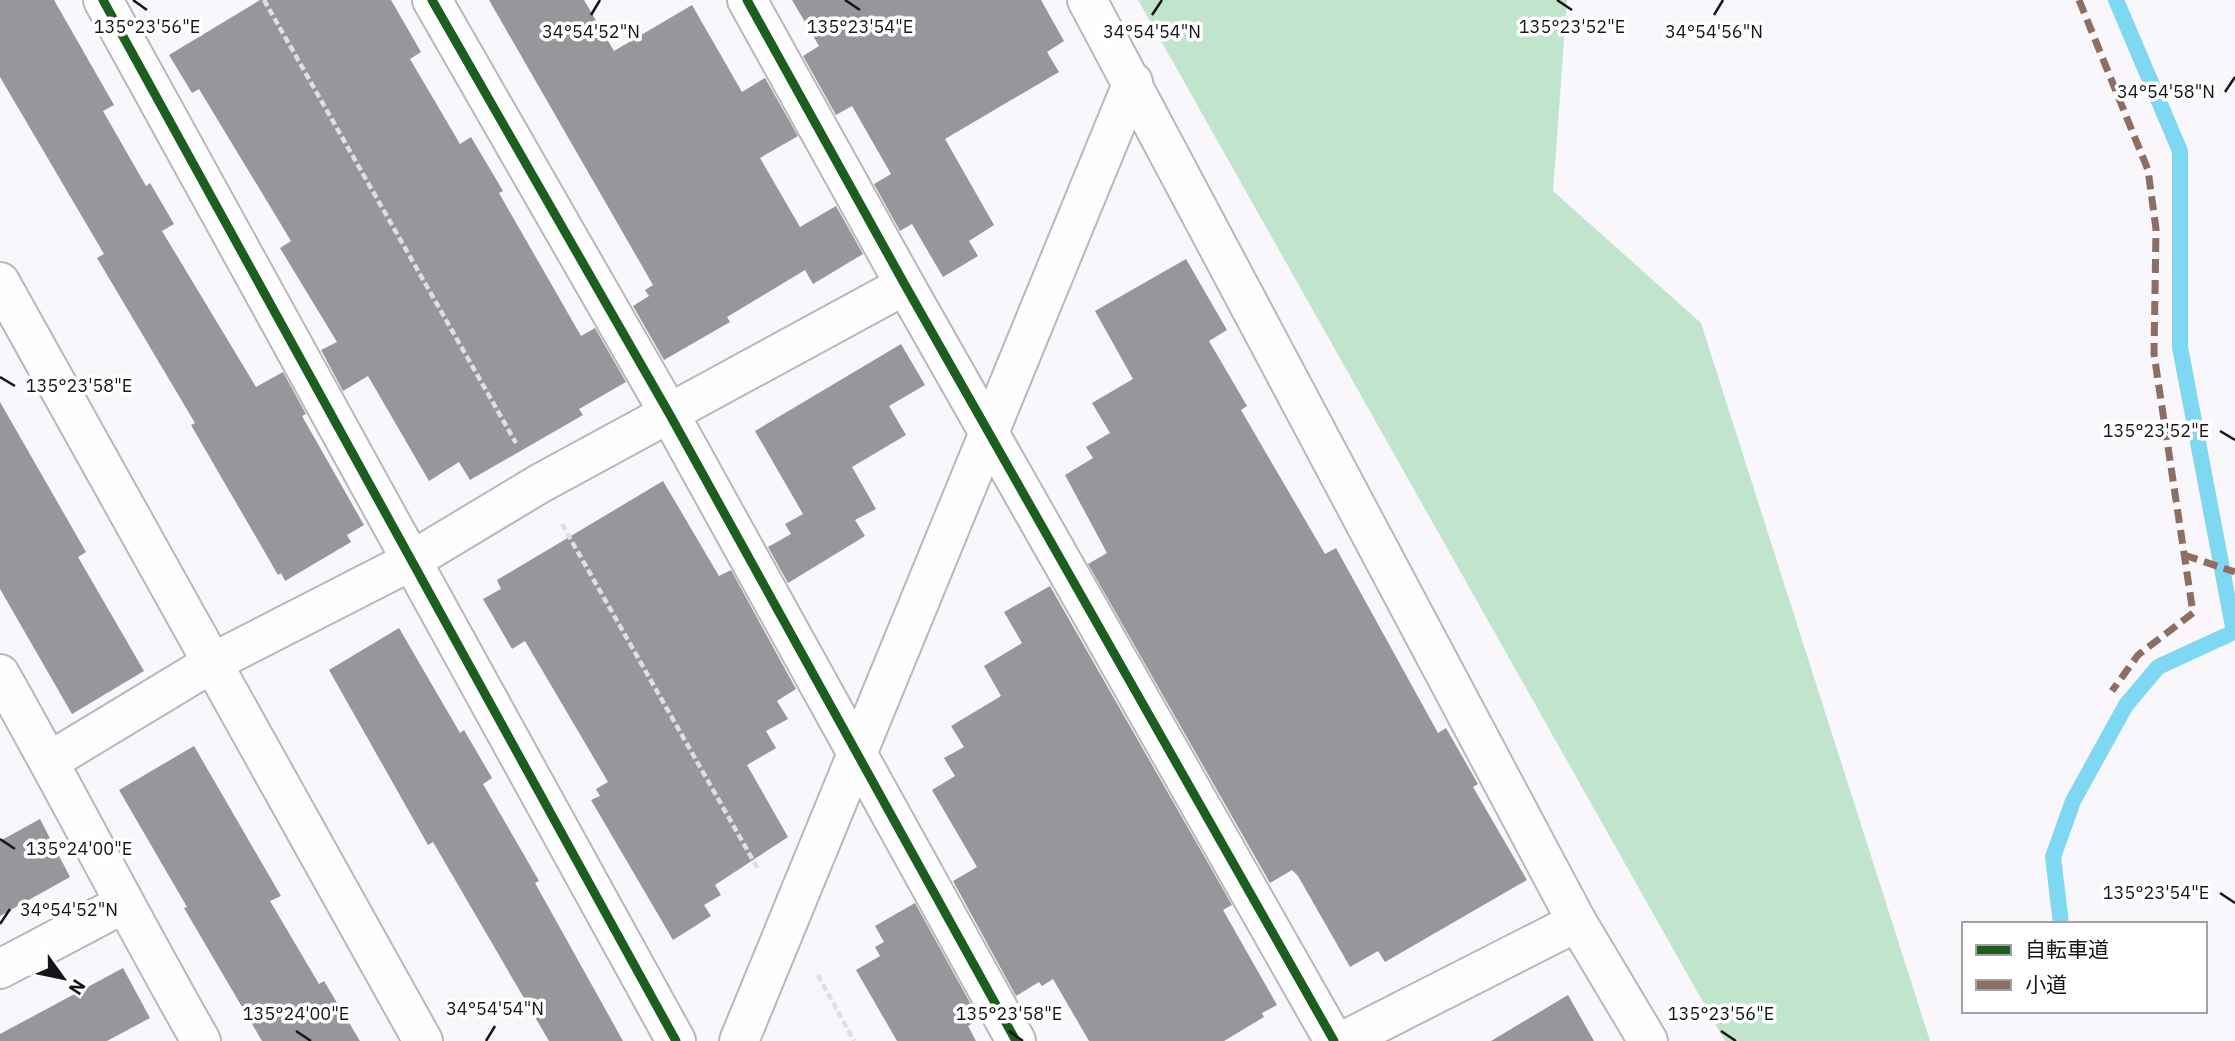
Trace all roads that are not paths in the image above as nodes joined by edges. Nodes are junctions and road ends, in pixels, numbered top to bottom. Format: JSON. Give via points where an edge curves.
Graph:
{"nodes":[{"id":1,"x":103,"y":0,"type":"edge"},
{"id":2,"x":432,"y":0,"type":"edge"},
{"id":3,"x":747,"y":0,"type":"edge"},
{"id":4,"x":1087,"y":0,"type":"edge"},
{"id":5,"x":1133,"y":82,"type":"junction"},
{"id":6,"x":0,"y":282,"type":"edge"},
{"id":7,"x":905,"y":285,"type":"junction"},
{"id":8,"x":670,"y":415,"type":"junction"},
{"id":9,"x":989,"y":431,"type":"junction"},
{"id":10,"x":411,"y":561,"type":"junction"},
{"id":11,"x":212,"y":663,"type":"junction"},
{"id":12,"x":0,"y":674,"type":"edge"},
{"id":13,"x":856,"y":751,"type":"junction"},
{"id":14,"x":50,"y":761,"type":"junction"},
{"id":15,"x":123,"y":904,"type":"junction"},
{"id":16,"x":1577,"y":922,"type":"junction"},
{"id":17,"x":0,"y":969,"type":"edge"},
{"id":18,"x":201,"y":1041,"type":"edge"},
{"id":19,"x":423,"y":1041,"type":"edge"},
{"id":20,"x":676,"y":1041,"type":"edge"},
{"id":21,"x":739,"y":1041,"type":"edge"},
{"id":22,"x":1016,"y":1041,"type":"edge"},
{"id":23,"x":1334,"y":1041,"type":"edge"},
{"id":24,"x":1343,"y":1041,"type":"edge"},
{"id":25,"x":1648,"y":1041,"type":"edge"}],
"edges":[{"from":1,"to":10,"type":"street"},
{"from":2,"to":8,"type":"street"},
{"from":3,"to":7,"type":"street"},
{"from":4,"to":5,"type":"street"},
{"from":5,"to":9,"type":"street"},
{"from":5,"to":16,"type":"street"},
{"from":6,"to":11,"type":"street"},
{"from":7,"to":8,"type":"street"},
{"from":7,"to":9,"type":"street"},
{"from":8,"to":10,"type":"street","via":[[539,484]]},
{"from":8,"to":13,"type":"street"},
{"from":9,"to":13,"type":"street"},
{"from":9,"to":23,"type":"street"},
{"from":10,"to":11,"type":"street"},
{"from":10,"to":20,"type":"street"},
{"from":11,"to":14,"type":"street"},
{"from":11,"to":19,"type":"street"},
{"from":12,"to":14,"type":"street"},
{"from":13,"to":21,"type":"street"},
{"from":13,"to":22,"type":"street"},
{"from":14,"to":15,"type":"street"},
{"from":15,"to":17,"type":"street"},
{"from":15,"to":18,"type":"street"},
{"from":16,"to":24,"type":"street"},
{"from":16,"to":25,"type":"street"}]}
